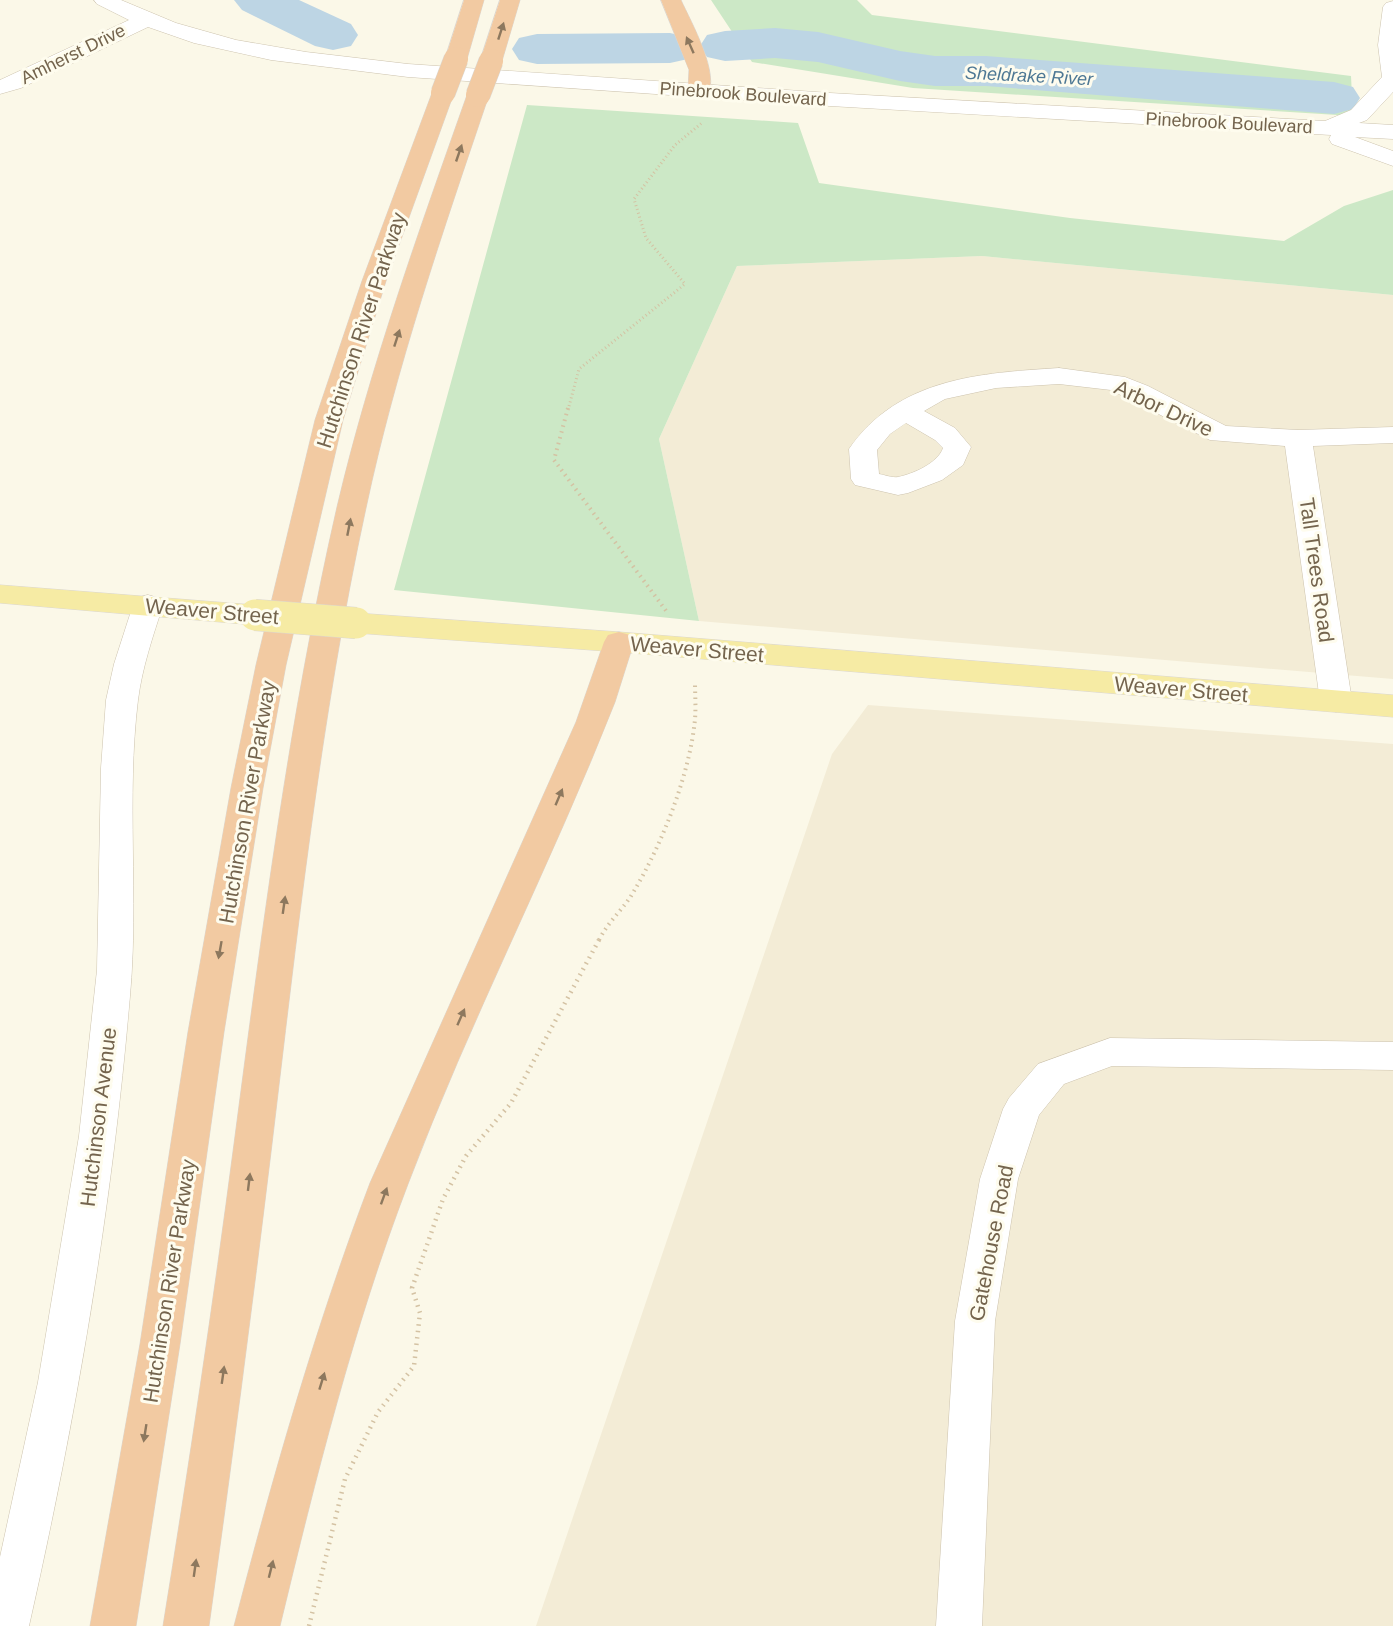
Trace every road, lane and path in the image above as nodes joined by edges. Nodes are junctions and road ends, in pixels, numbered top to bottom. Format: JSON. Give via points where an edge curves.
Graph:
{"nodes":[{"id":1,"x":104,"y":0,"type":"edge"},
{"id":2,"x":474,"y":0,"type":"edge"},
{"id":3,"x":510,"y":0,"type":"edge"},
{"id":4,"x":671,"y":0,"type":"edge"},
{"id":5,"x":1393,"y":7,"type":"edge"},
{"id":6,"x":146,"y":20,"type":"junction"},
{"id":7,"x":1393,"y":78,"type":"edge"},
{"id":8,"x":0,"y":87,"type":"edge"},
{"id":9,"x":699,"y":91,"type":"junction"},
{"id":10,"x":1301,"y":127,"type":"junction"},
{"id":11,"x":1329,"y":128,"type":"junction"},
{"id":12,"x":1393,"y":132,"type":"edge"},
{"id":13,"x":1393,"y":159,"type":"edge"},
{"id":14,"x":905,"y":411,"type":"dead end"},
{"id":15,"x":1393,"y":435,"type":"edge"},
{"id":16,"x":1298,"y":438,"type":"junction"},
{"id":17,"x":0,"y":594,"type":"edge"},
{"id":18,"x":148,"y":605,"type":"junction"},
{"id":19,"x":619,"y":642,"type":"junction"},
{"id":20,"x":1336,"y":701,"type":"junction"},
{"id":21,"x":1393,"y":706,"type":"edge"},
{"id":22,"x":1393,"y":1056,"type":"edge"},
{"id":23,"x":6,"y":1626,"type":"edge"},
{"id":24,"x":113,"y":1626,"type":"edge"},
{"id":25,"x":186,"y":1626,"type":"edge"},
{"id":26,"x":257,"y":1626,"type":"edge"},
{"id":27,"x":959,"y":1626,"type":"edge"}],
"edges":[{"from":1,"to":6,"type":"street","name":"Pinebrook Boulevard"},
{"from":2,"to":24,"type":"highway","name":"Hutchinson River Parkway","one_way":true,"bridge":true,"via":[[329,420],[271,665],[206,1032]]},
{"from":25,"to":3,"type":"highway","name":"Hutchinson River Parkway","one_way":true,"bridge":true,"via":[[236,1284],[282,912],[321,665],[372,424],[414,284]]},
{"from":9,"to":4,"type":"highway","one_way":true,"via":[[700,70]]},
{"from":5,"to":7,"type":"street","via":[[1389,45]]},
{"from":6,"to":8,"type":"street","name":"Amherst Drive"},
{"from":6,"to":9,"type":"street","name":"Pinebrook Boulevard","via":[[235,46],[344,64]]},
{"from":7,"to":11,"type":"street","via":[[1359,115]]},
{"from":9,"to":10,"type":"street","name":"Pinebrook Boulevard"},
{"from":10,"to":11,"type":"street","name":"Pinebrook Boulevard"},
{"from":10,"to":13,"type":"street"},
{"from":11,"to":12,"type":"street","name":"Pinebrook Boulevard"},
{"from":14,"to":16,"type":"street","name":"Arbor Drive","via":[[936,393],[996,380],[1059,376],[1116,383],[1220,434]]},
{"from":15,"to":16,"type":"street","name":"Arbor Drive"},
{"from":16,"to":20,"type":"street","name":"Tall Trees Road"},
{"from":17,"to":18,"type":"main road","name":"Weaver Street"},
{"from":18,"to":19,"type":"main road","name":"Weaver Street","bridge":true},
{"from":18,"to":23,"type":"street","name":"Hutchinson Avenue","via":[[127,674],[119,729],[115,968],[96,1151],[44,1452]]},
{"from":19,"to":20,"type":"main road","name":"Weaver Street"},
{"from":26,"to":19,"type":"highway","one_way":true,"via":[[310,1422],[375,1222],[415,1120],[608,682]]},
{"from":20,"to":21,"type":"main road","name":"Weaver Street"},
{"from":22,"to":27,"type":"street","name":"Gatehouse Road","via":[[1110,1052],[1051,1074],[1022,1109],[999,1179],[975,1321]]}]}
